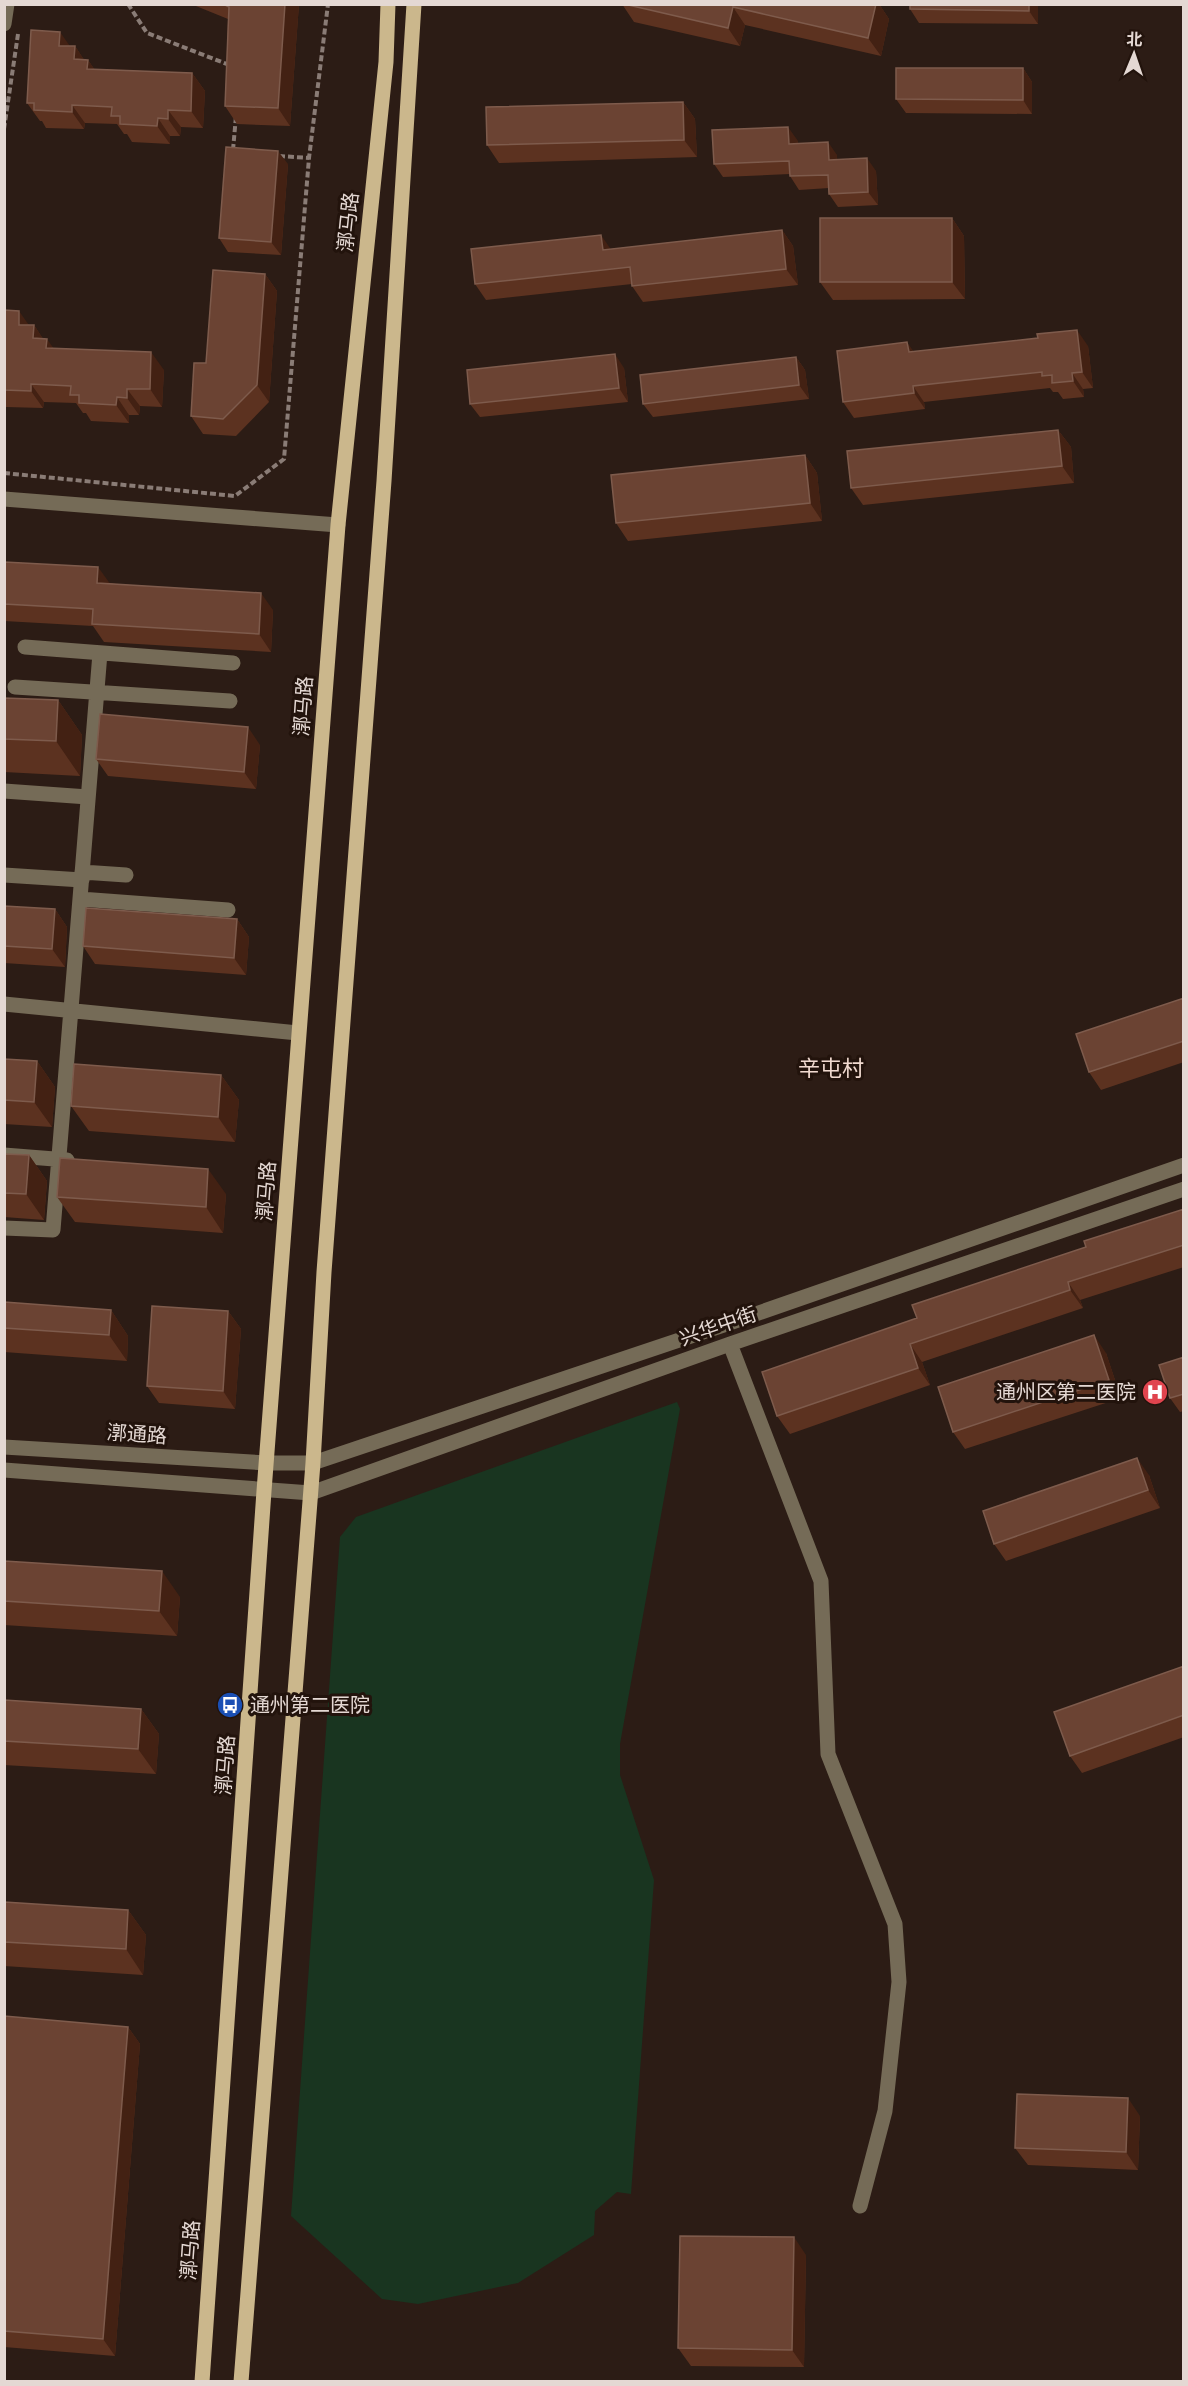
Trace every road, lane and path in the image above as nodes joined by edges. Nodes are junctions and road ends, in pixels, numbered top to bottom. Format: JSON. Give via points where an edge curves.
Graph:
{"nodes":[{"id":1,"x":7,"y":4,"type":"edge"},
{"id":2,"x":128,"y":4,"type":"edge"},
{"id":3,"x":328,"y":4,"type":"edge"},
{"id":4,"x":388,"y":4,"type":"edge"},
{"id":5,"x":414,"y":4,"type":"edge"},
{"id":6,"x":12,"y":25,"type":"edge"},
{"id":7,"x":240,"y":69,"type":"edge"},
{"id":8,"x":236,"y":111,"type":"edge"},
{"id":9,"x":4,"y":129,"type":"edge"},
{"id":10,"x":243,"y":153,"type":"edge"},
{"id":11,"x":276,"y":156,"type":"edge"},
{"id":12,"x":309,"y":158,"type":"junction"},
{"id":13,"x":4,"y":473,"type":"edge"},
{"id":14,"x":4,"y":499,"type":"edge"},
{"id":15,"x":338,"y":525,"type":"junction"},
{"id":16,"x":25,"y":648,"type":"dead end"},
{"id":17,"x":100,"y":653,"type":"junction"},
{"id":18,"x":232,"y":663,"type":"dead end"},
{"id":19,"x":15,"y":687,"type":"dead end"},
{"id":20,"x":96,"y":692,"type":"junction"},
{"id":21,"x":230,"y":701,"type":"dead end"},
{"id":22,"x":4,"y":791,"type":"edge"},
{"id":23,"x":88,"y":797,"type":"junction"},
{"id":24,"x":4,"y":875,"type":"edge"},
{"id":25,"x":126,"y":875,"type":"dead end"},
{"id":26,"x":82,"y":876,"type":"junction"},
{"id":27,"x":80,"y":899,"type":"junction"},
{"id":28,"x":228,"y":910,"type":"dead end"},
{"id":29,"x":4,"y":1004,"type":"edge"},
{"id":30,"x":71,"y":1010,"type":"junction"},
{"id":31,"x":298,"y":1033,"type":"junction"},
{"id":32,"x":4,"y":1155,"type":"edge"},
{"id":33,"x":58,"y":1159,"type":"junction"},
{"id":34,"x":80,"y":1161,"type":"edge"},
{"id":35,"x":1184,"y":1165,"type":"edge"},
{"id":36,"x":1184,"y":1189,"type":"edge"},
{"id":37,"x":4,"y":1228,"type":"edge"},
{"id":38,"x":730,"y":1344,"type":"junction"},
{"id":39,"x":4,"y":1447,"type":"edge"},
{"id":40,"x":267,"y":1463,"type":"junction"},
{"id":41,"x":313,"y":1463,"type":"junction"},
{"id":42,"x":4,"y":1470,"type":"edge"},
{"id":43,"x":264,"y":1491,"type":"junction"},
{"id":44,"x":311,"y":1492,"type":"junction"},
{"id":45,"x":860,"y":2206,"type":"dead end"},
{"id":46,"x":202,"y":2382,"type":"edge"},
{"id":47,"x":241,"y":2382,"type":"edge"}],
"edges":[{"from":1,"to":6,"type":"street"},
{"from":2,"to":7,"type":"path","via":[[147,33]]},
{"from":3,"to":12,"type":"path"},
{"from":4,"to":15,"type":"main road","name":"漷马路","via":[[386,62]]},
{"from":5,"to":41,"type":"main road","via":[[384,481]]},
{"from":6,"to":9,"type":"path"},
{"from":8,"to":10,"type":"path","via":[[232,153]]},
{"from":11,"to":12,"type":"path"},
{"from":12,"to":13,"type":"path","via":[[284,459],[235,496]]},
{"from":14,"to":15,"type":"street"},
{"from":15,"to":31,"type":"main road","name":"漷马路"},
{"from":16,"to":17,"type":"street"},
{"from":17,"to":18,"type":"street"},
{"from":17,"to":20,"type":"street"},
{"from":19,"to":20,"type":"street"},
{"from":20,"to":21,"type":"street"},
{"from":20,"to":23,"type":"street"},
{"from":22,"to":23,"type":"street"},
{"from":23,"to":26,"type":"street"},
{"from":24,"to":26,"type":"street"},
{"from":25,"to":26,"type":"street"},
{"from":26,"to":27,"type":"street"},
{"from":27,"to":28,"type":"street"},
{"from":27,"to":30,"type":"street"},
{"from":29,"to":30,"type":"street"},
{"from":30,"to":31,"type":"street"},
{"from":30,"to":33,"type":"street"},
{"from":31,"to":40,"type":"main road","name":"漷马路"},
{"from":32,"to":33,"type":"street"},
{"from":33,"to":34,"type":"street"},
{"from":33,"to":37,"type":"street","via":[[53,1230]]},
{"from":35,"to":41,"type":"street","name":"兴华中街"},
{"from":36,"to":38,"type":"street","name":"兴华中街"},
{"from":38,"to":44,"type":"street","name":"兴华中街"},
{"from":38,"to":45,"type":"street","via":[[822,1581],[828,1754],[895,1924],[899,1982],[885,2111]]},
{"from":39,"to":40,"type":"street","name":"漷通路"},
{"from":40,"to":41,"type":"street","name":"兴华中街"},
{"from":40,"to":43,"type":"main road","name":"漷马路"},
{"from":41,"to":44,"type":"main road"},
{"from":42,"to":43,"type":"street"},
{"from":43,"to":44,"type":"street","name":"兴华中街"},
{"from":43,"to":46,"type":"main road","name":"漷马路"},
{"from":44,"to":47,"type":"main road"}]}
